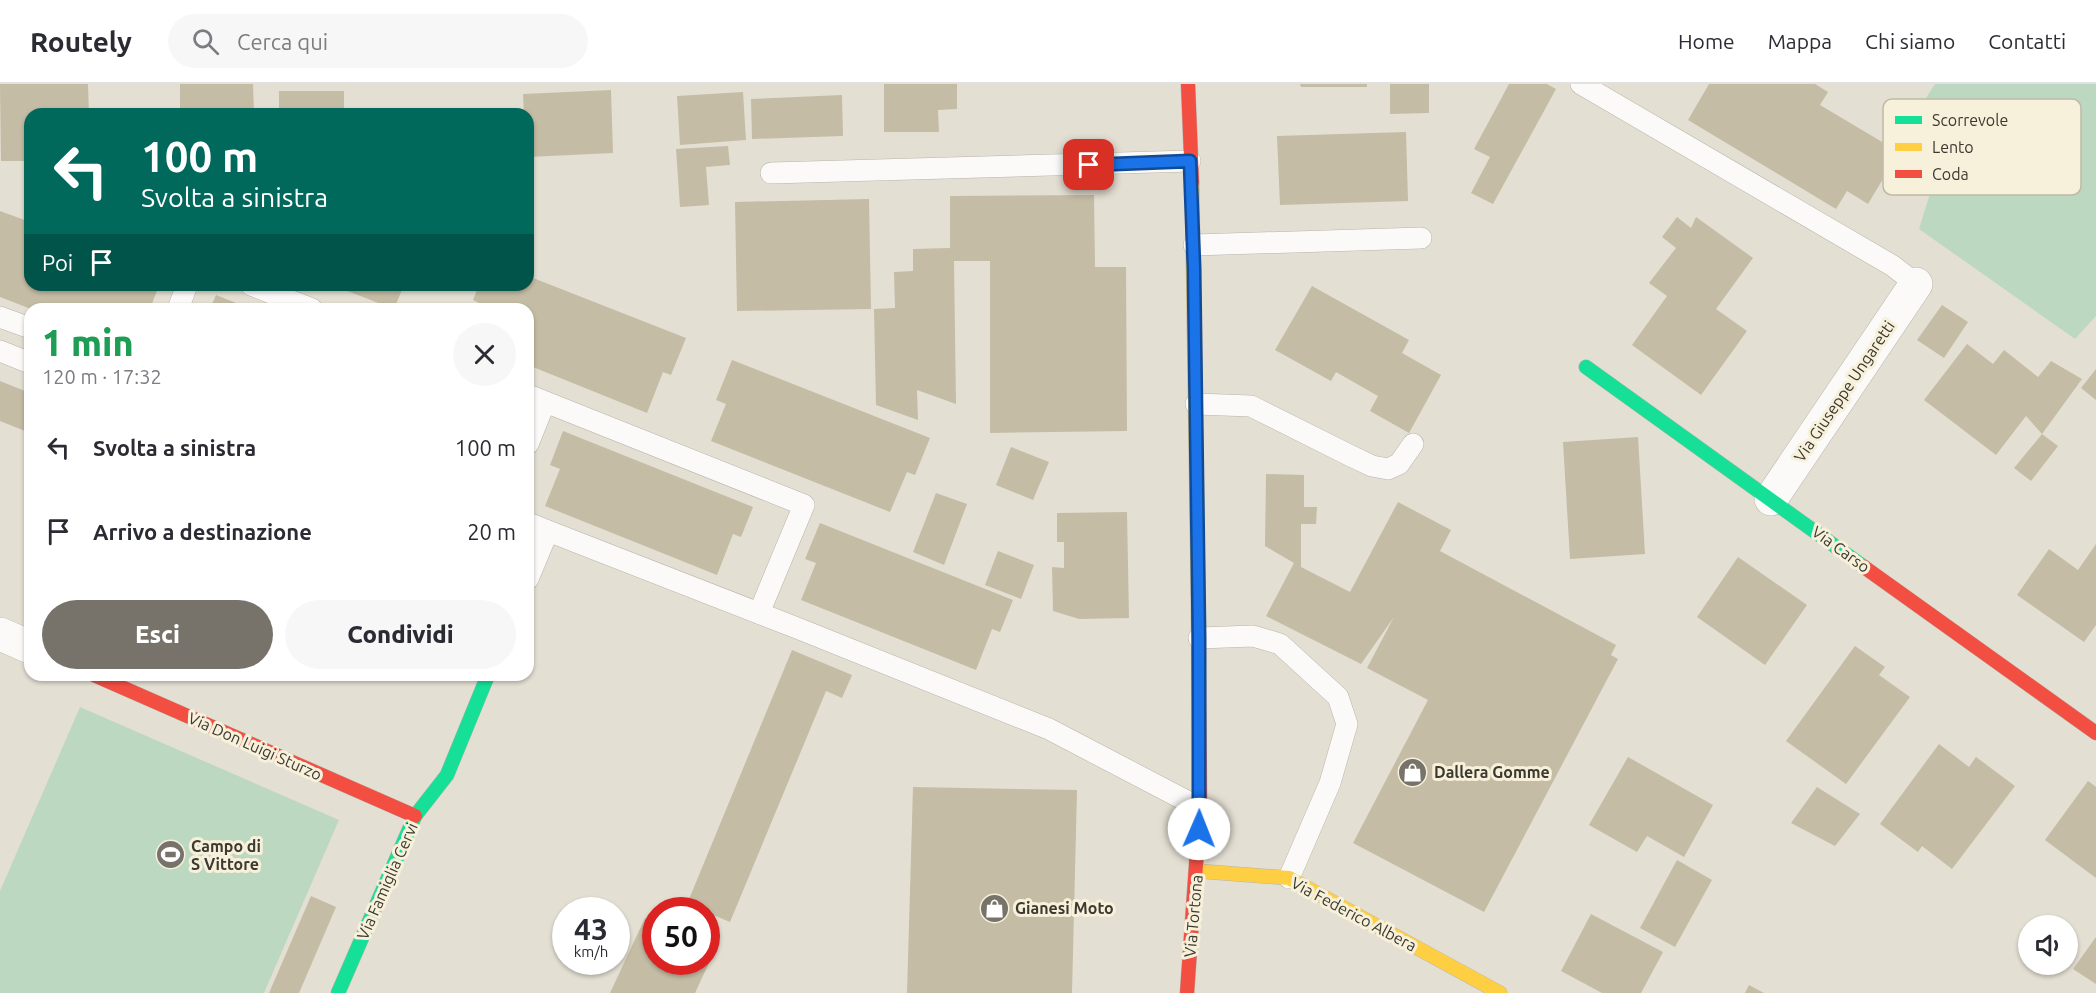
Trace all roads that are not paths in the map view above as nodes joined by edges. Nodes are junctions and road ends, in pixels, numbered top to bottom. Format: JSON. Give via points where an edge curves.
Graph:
{"nodes":[{"id":1,"x":1188,"y":84,"type":"edge"},
{"id":2,"x":1581,"y":84,"type":"edge"},
{"id":3,"x":1190,"y":161,"type":"junction"},
{"id":4,"x":771,"y":173,"type":"dead end"},
{"id":5,"x":1420,"y":238,"type":"dead end"},
{"id":6,"x":1194,"y":245,"type":"junction"},
{"id":7,"x":1916,"y":284,"type":"joint"},
{"id":8,"x":266,"y":291,"type":"edge"},
{"id":9,"x":297,"y":303,"type":"edge"},
{"id":10,"x":0,"y":317,"type":"edge"},
{"id":11,"x":24,"y":326,"type":"edge"},
{"id":12,"x":0,"y":351,"type":"edge"},
{"id":13,"x":24,"y":361,"type":"edge"},
{"id":14,"x":1586,"y":367,"type":"dead end"},
{"id":15,"x":537,"y":399,"type":"edge"},
{"id":16,"x":1196,"y":404,"type":"junction"},
{"id":17,"x":534,"y":414,"type":"edge"},
{"id":18,"x":1413,"y":444,"type":"dead end"},
{"id":19,"x":1771,"y":499,"type":"junction"},
{"id":20,"x":534,"y":525,"type":"edge"},
{"id":21,"x":548,"y":531,"type":"junction"},
{"id":22,"x":534,"y":565,"type":"edge"},
{"id":23,"x":759,"y":613,"type":"junction"},
{"id":24,"x":0,"y":634,"type":"edge"},
{"id":25,"x":1199,"y":638,"type":"junction"},
{"id":26,"x":24,"y":644,"type":"edge"},
{"id":27,"x":108,"y":681,"type":"edge"},
{"id":28,"x":486,"y":681,"type":"edge"},
{"id":29,"x":2096,"y":733,"type":"edge"},
{"id":30,"x":1200,"y":808,"type":"junction"},
{"id":31,"x":415,"y":816,"type":"junction"},
{"id":32,"x":1197,"y":871,"type":"junction"},
{"id":33,"x":1289,"y":878,"type":"junction"},
{"id":34,"x":338,"y":993,"type":"edge"},
{"id":35,"x":1187,"y":993,"type":"edge"},
{"id":36,"x":1500,"y":993,"type":"edge"}],
"edges":[{"from":1,"to":3,"type":"street","name":"Via Tortona"},
{"from":2,"to":7,"type":"lane","via":[[1893,266]]},
{"from":3,"to":4,"type":"lane"},
{"from":3,"to":6,"type":"street","name":"Via Tortona"},
{"from":5,"to":6,"type":"lane"},
{"from":6,"to":16,"type":"street","name":"Via Tortona"},
{"from":7,"to":19,"type":"street","name":"Via Giuseppe Ungaretti"},
{"from":8,"to":9,"type":"lane"},
{"from":10,"to":11,"type":"lane"},
{"from":12,"to":13,"type":"lane"},
{"from":14,"to":19,"type":"street","name":"Via Carso"},
{"from":15,"to":17,"type":"lane"},
{"from":15,"to":23,"type":"lane","via":[[804,505]]},
{"from":16,"to":18,"type":"lane","via":[[1251,406],[1372,466],[1388,469],[1399,464]]},
{"from":16,"to":25,"type":"street","name":"Via Tortona"},
{"from":19,"to":29,"type":"street","name":"Via Carso"},
{"from":20,"to":21,"type":"lane"},
{"from":21,"to":22,"type":"lane"},
{"from":21,"to":23,"type":"lane"},
{"from":23,"to":30,"type":"lane","via":[[1049,729]]},
{"from":24,"to":26,"type":"street"},
{"from":25,"to":30,"type":"street","name":"Via Tortona"},
{"from":25,"to":33,"type":"lane","via":[[1253,636],[1280,644],[1338,698],[1347,724],[1330,783]]},
{"from":27,"to":31,"type":"street","name":"Via Don Luigi Sturzo"},
{"from":28,"to":31,"type":"street","name":"Via Famiglia Cervi","via":[[447,774]]},
{"from":30,"to":32,"type":"street","name":"Via Tortona"},
{"from":31,"to":34,"type":"street","name":"Via Famiglia Cervi"},
{"from":32,"to":33,"type":"street","name":"Via Federico Albera"},
{"from":32,"to":35,"type":"street","name":"Via Tortona"},
{"from":33,"to":36,"type":"street","name":"Via Federico Albera"}]}
